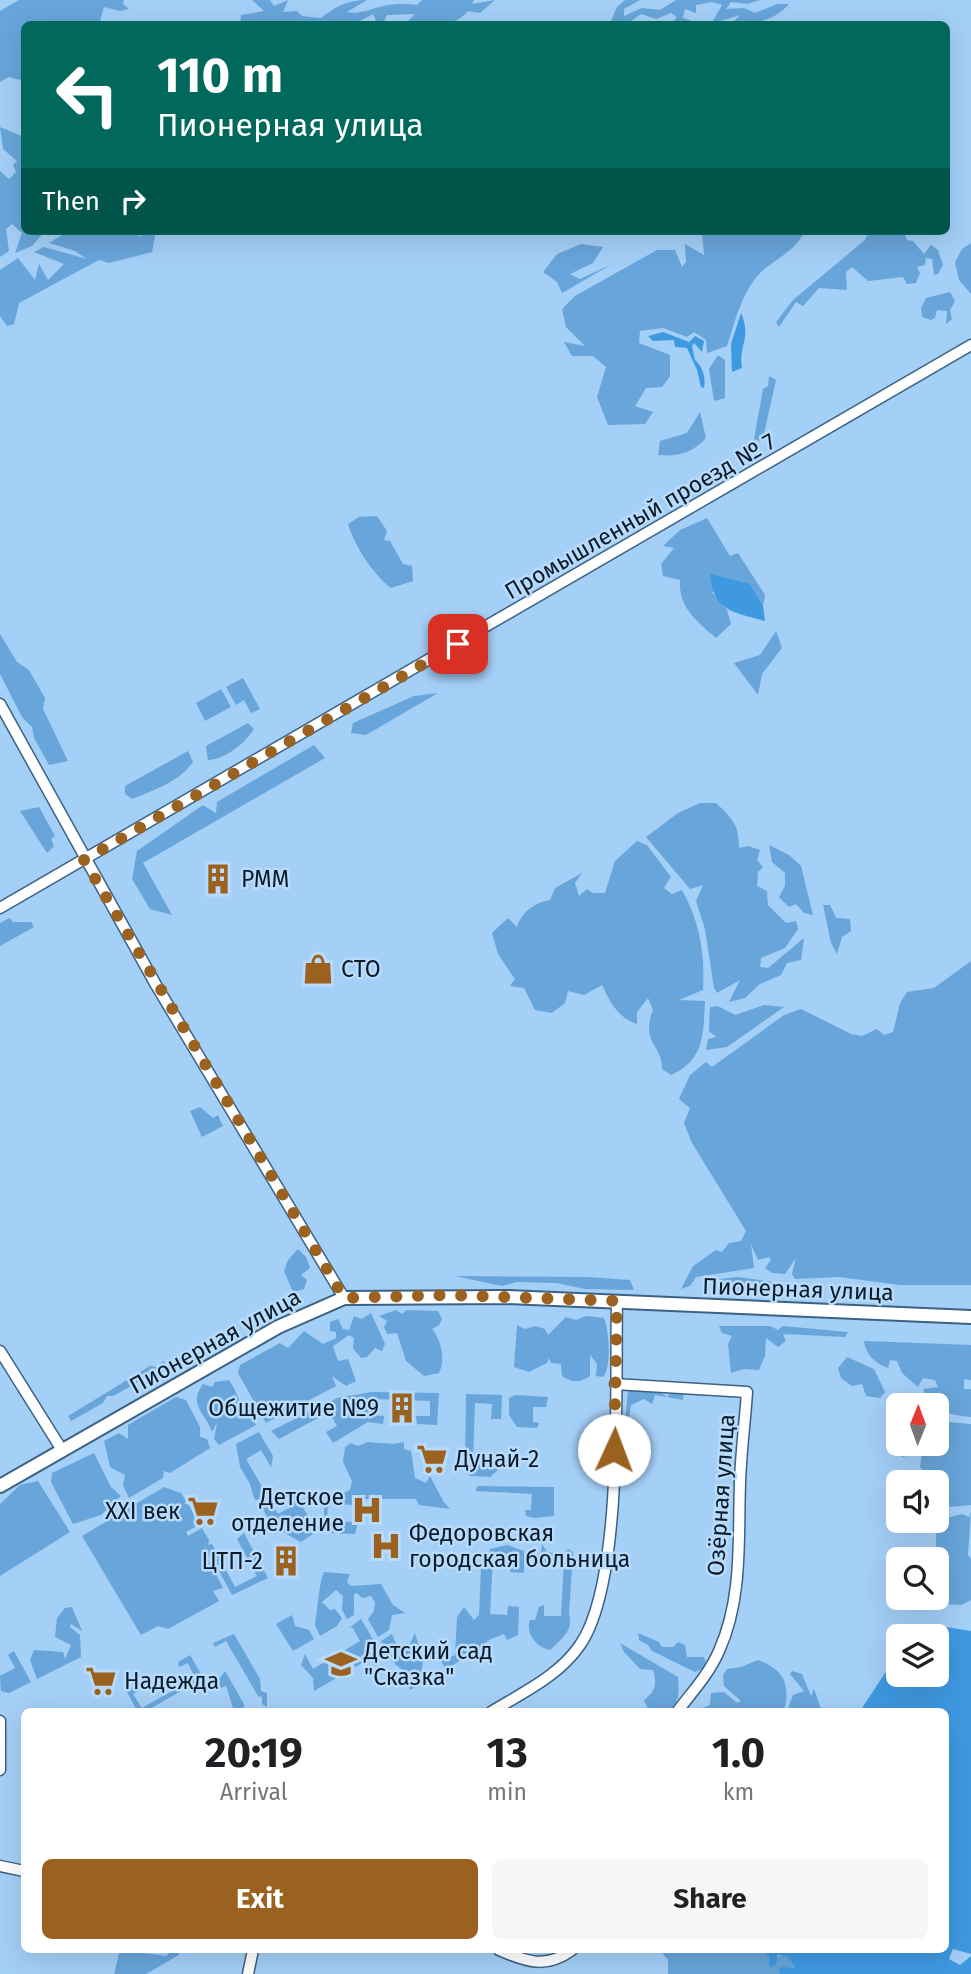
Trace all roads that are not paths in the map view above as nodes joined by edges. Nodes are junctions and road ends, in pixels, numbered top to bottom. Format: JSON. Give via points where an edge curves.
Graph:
{"nodes":[{"id":1,"x":971,"y":345,"type":"edge"},
{"id":2,"x":0,"y":704,"type":"edge"},
{"id":3,"x":84,"y":860,"type":"junction"},
{"id":4,"x":0,"y":908,"type":"edge"},
{"id":5,"x":344,"y":1298,"type":"junction"},
{"id":6,"x":617,"y":1301,"type":"junction"},
{"id":7,"x":971,"y":1317,"type":"edge"},
{"id":8,"x":0,"y":1351,"type":"edge"},
{"id":9,"x":615,"y":1384,"type":"junction"},
{"id":10,"x":62,"y":1450,"type":"junction"},
{"id":11,"x":0,"y":1486,"type":"edge"},
{"id":12,"x":497,"y":1708,"type":"edge"},
{"id":13,"x":680,"y":1708,"type":"edge"},
{"id":14,"x":0,"y":1721,"type":"edge"},
{"id":15,"x":0,"y":1770,"type":"edge"},
{"id":16,"x":0,"y":1866,"type":"edge"},
{"id":17,"x":21,"y":1870,"type":"edge"},
{"id":18,"x":252,"y":1953,"type":"edge"},
{"id":19,"x":506,"y":1953,"type":"edge"},
{"id":20,"x":566,"y":1953,"type":"edge"},
{"id":21,"x":248,"y":1974,"type":"edge"}],
"edges":[{"from":1,"to":3,"type":"street","name":"Промышленный проезд № 7"},
{"from":2,"to":3,"type":"street"},
{"from":3,"to":4,"type":"street","name":"Промышленный проезд № 7"},
{"from":3,"to":5,"type":"street"},
{"from":5,"to":6,"type":"main road","name":"Пионерная улица","via":[[445,1295]]},
{"from":5,"to":10,"type":"main road","name":"Пионерная улица","via":[[278,1327]]},
{"from":6,"to":7,"type":"main road","name":"Пионерная улица"},
{"from":6,"to":9,"type":"street"},
{"from":8,"to":10,"type":"street"},
{"from":9,"to":12,"type":"street","via":[[608,1551],[593,1620],[580,1645],[559,1668]]},
{"from":9,"to":13,"type":"street","name":"Озёрная улица","via":[[747,1392],[741,1544],[732,1606],[709,1671]]},
{"from":10,"to":11,"type":"main road","name":"Пионерная улица"},
{"from":14,"to":15,"type":"street"},
{"from":16,"to":17,"type":"street"},
{"from":18,"to":21,"type":"street"},
{"from":19,"to":20,"type":"street","via":[[544,1964]]}]}
